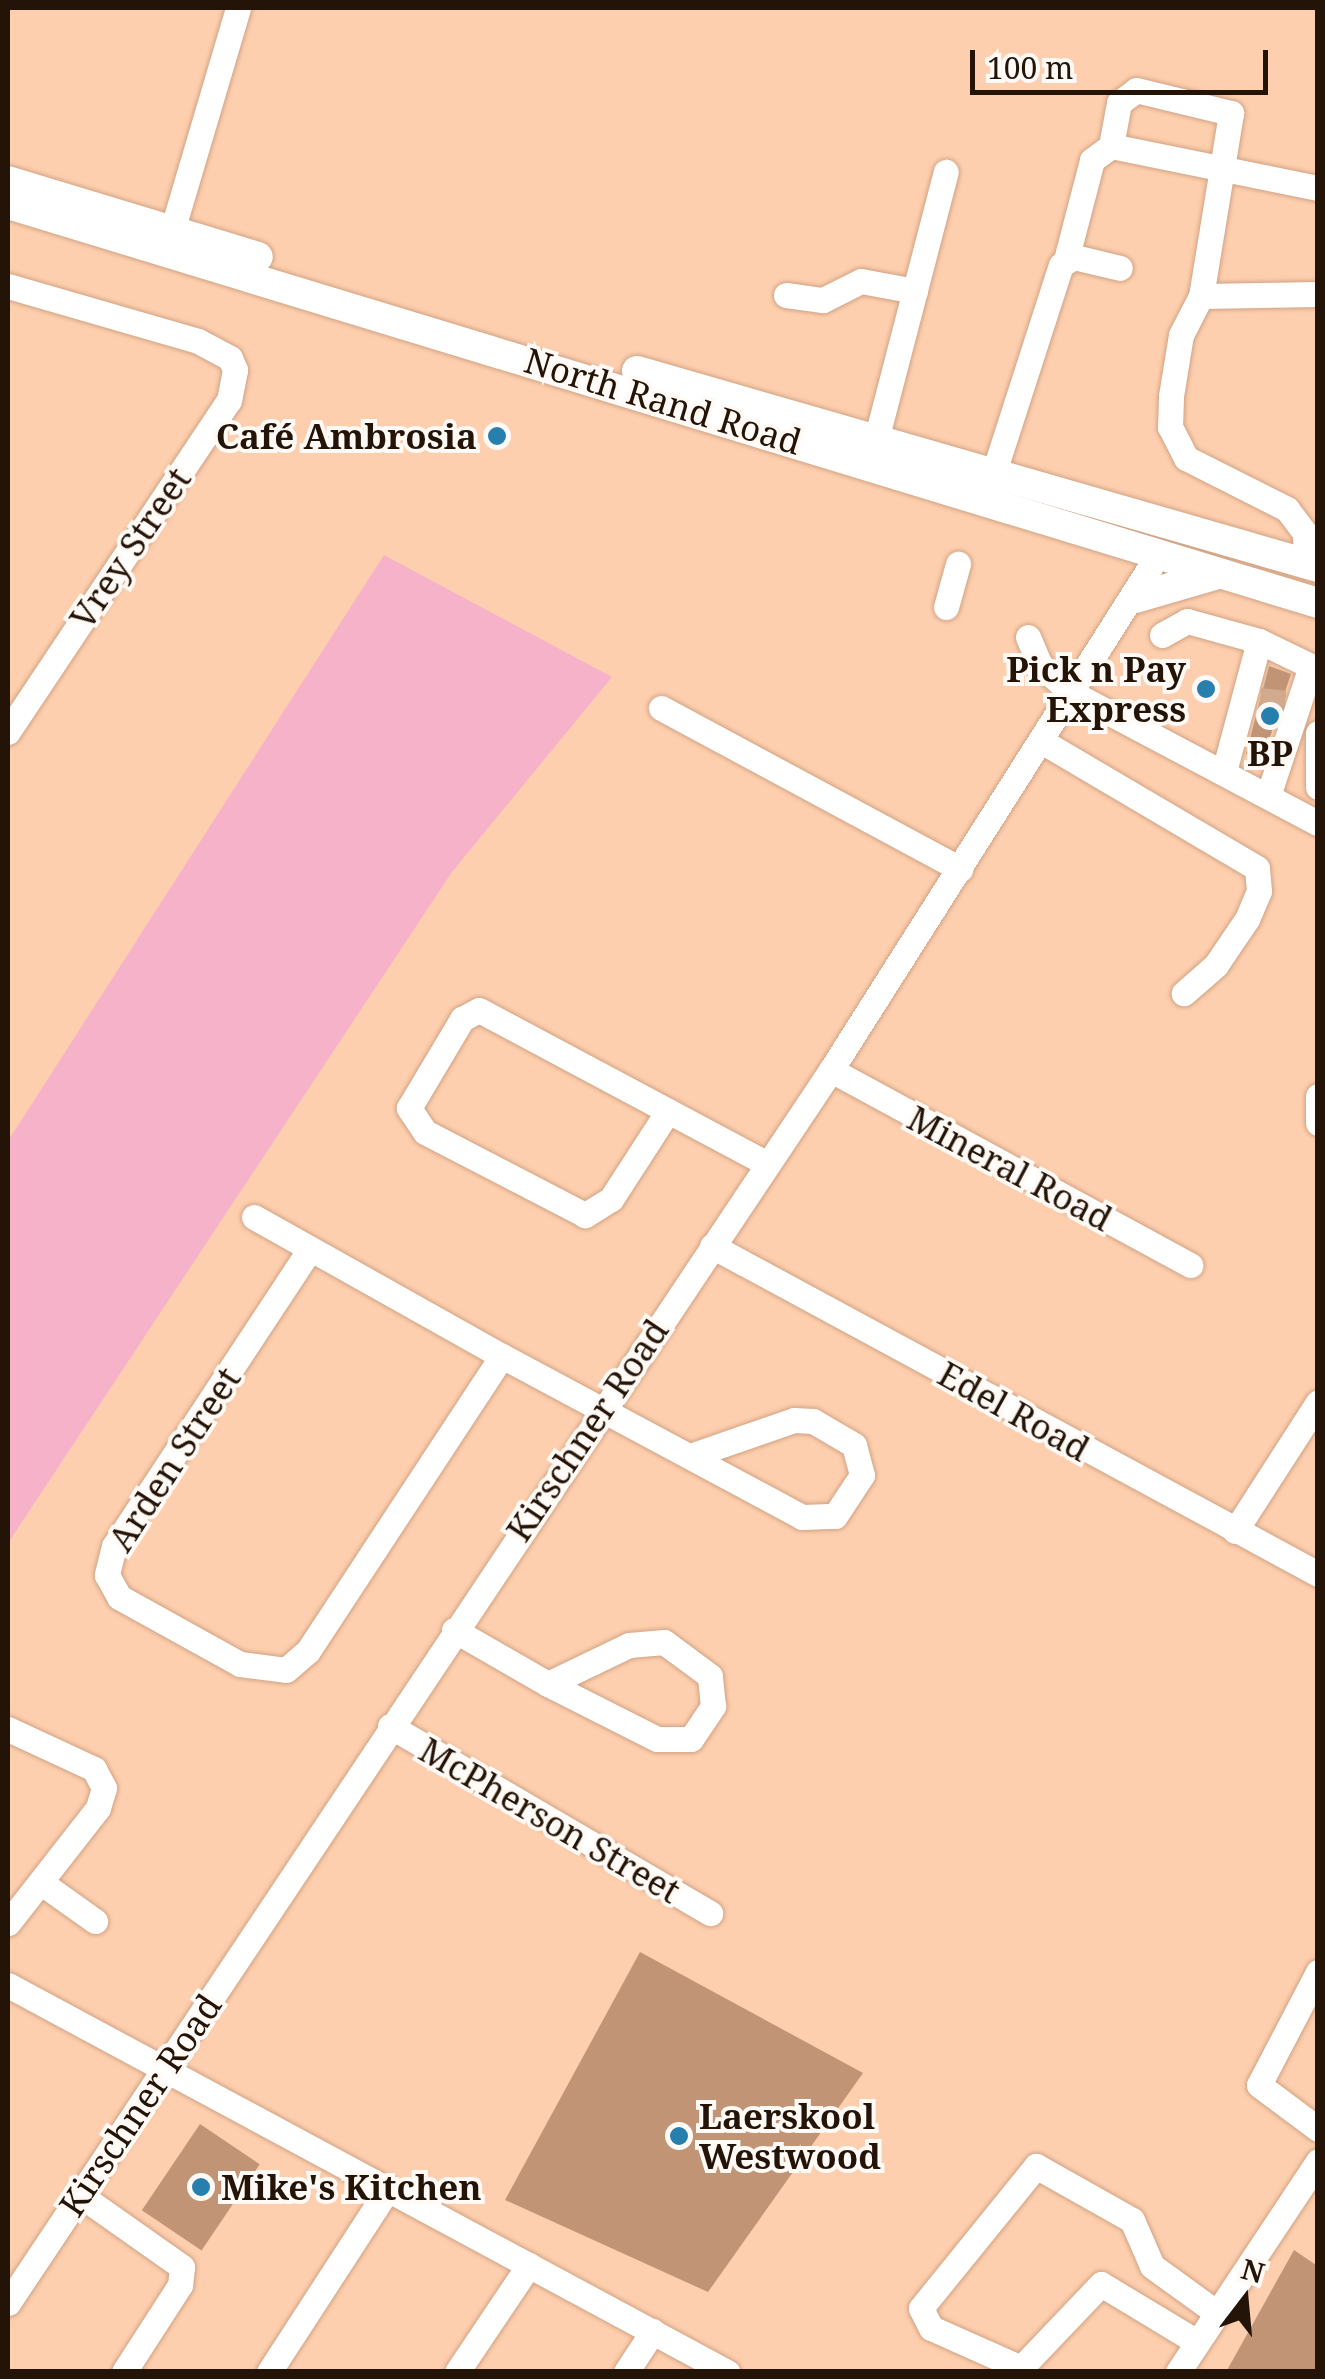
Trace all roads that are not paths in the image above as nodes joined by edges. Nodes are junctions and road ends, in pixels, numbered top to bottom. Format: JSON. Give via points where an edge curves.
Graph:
{"nodes":[{"id":1,"x":238,"y":8,"type":"edge"},
{"id":2,"x":1110,"y":146,"type":"junction"},
{"id":3,"x":1221,"y":169,"type":"junction"},
{"id":4,"x":946,"y":172,"type":"dead end"},
{"id":5,"x":8,"y":181,"type":"edge"},
{"id":6,"x":1318,"y":188,"type":"edge"},
{"id":7,"x":8,"y":204,"type":"edge"},
{"id":8,"x":172,"y":231,"type":"junction"},
{"id":9,"x":1066,"y":260,"type":"junction"},
{"id":10,"x":1120,"y":268,"type":"dead end"},
{"id":11,"x":8,"y":286,"type":"edge"},
{"id":12,"x":915,"y":291,"type":"junction"},
{"id":13,"x":1318,"y":294,"type":"edge"},
{"id":14,"x":786,"y":295,"type":"dead end"},
{"id":15,"x":1201,"y":296,"type":"junction"},
{"id":16,"x":883,"y":437,"type":"junction"},
{"id":17,"x":995,"y":469,"type":"junction"},
{"id":18,"x":1119,"y":540,"type":"junction"},
{"id":19,"x":1160,"y":552,"type":"junction"},
{"id":20,"x":958,"y":564,"type":"dead end"},
{"id":21,"x":1312,"y":565,"type":"edge"},
{"id":22,"x":1226,"y":572,"type":"junction"},
{"id":23,"x":1138,"y":594,"type":"junction"},
{"id":24,"x":1305,"y":598,"type":"edge"},
{"id":25,"x":946,"y":607,"type":"dead end"},
{"id":26,"x":1318,"y":612,"type":"edge"},
{"id":27,"x":1162,"y":636,"type":"dead end"},
{"id":28,"x":1028,"y":638,"type":"dead end"},
{"id":29,"x":1259,"y":641,"type":"junction"},
{"id":30,"x":1072,"y":693,"type":"junction"},
{"id":31,"x":1303,"y":703,"type":"edge"},
{"id":32,"x":661,"y":708,"type":"dead end"},
{"id":33,"x":8,"y":732,"type":"edge"},
{"id":34,"x":1318,"y":732,"type":"edge"},
{"id":35,"x":1043,"y":742,"type":"junction"},
{"id":36,"x":1225,"y":768,"type":"junction"},
{"id":37,"x":1318,"y":787,"type":"edge"},
{"id":38,"x":1268,"y":796,"type":"junction"},
{"id":39,"x":1318,"y":823,"type":"edge"},
{"id":40,"x":960,"y":869,"type":"junction"},
{"id":41,"x":1184,"y":993,"type":"dead end"},
{"id":42,"x":831,"y":1070,"type":"junction"},
{"id":43,"x":1318,"y":1096,"type":"edge"},
{"id":44,"x":668,"y":1111,"type":"junction"},
{"id":45,"x":1318,"y":1123,"type":"edge"},
{"id":46,"x":766,"y":1163,"type":"junction"},
{"id":47,"x":254,"y":1216,"type":"dead end"},
{"id":48,"x":712,"y":1246,"type":"junction"},
{"id":49,"x":310,"y":1249,"type":"junction"},
{"id":50,"x":1190,"y":1265,"type":"dead end"},
{"id":51,"x":502,"y":1356,"type":"junction"},
{"id":52,"x":1318,"y":1402,"type":"edge"},
{"id":53,"x":604,"y":1405,"type":"junction"},
{"id":54,"x":690,"y":1456,"type":"junction"},
{"id":55,"x":1235,"y":1531,"type":"junction"},
{"id":56,"x":1318,"y":1574,"type":"edge"},
{"id":57,"x":454,"y":1630,"type":"junction"},
{"id":58,"x":548,"y":1684,"type":"junction"},
{"id":59,"x":390,"y":1726,"type":"junction"},
{"id":60,"x":8,"y":1729,"type":"edge"},
{"id":61,"x":26,"y":1886,"type":"edge"},
{"id":62,"x":710,"y":1913,"type":"dead end"},
{"id":63,"x":95,"y":1920,"type":"dead end"},
{"id":64,"x":8,"y":1923,"type":"edge"},
{"id":65,"x":1318,"y":1972,"type":"edge"},
{"id":66,"x":8,"y":1985,"type":"edge"},
{"id":67,"x":164,"y":2070,"type":"junction"},
{"id":68,"x":1318,"y":2129,"type":"edge"},
{"id":69,"x":1318,"y":2160,"type":"edge"},
{"id":70,"x":388,"y":2189,"type":"junction"},
{"id":71,"x":80,"y":2195,"type":"junction"},
{"id":72,"x":528,"y":2264,"type":"junction"},
{"id":73,"x":8,"y":2303,"type":"edge"},
{"id":74,"x":1217,"y":2312,"type":"junction"},
{"id":75,"x":653,"y":2331,"type":"junction"},
{"id":76,"x":1197,"y":2342,"type":"junction"},
{"id":77,"x":124,"y":2372,"type":"edge"},
{"id":78,"x":269,"y":2372,"type":"edge"},
{"id":79,"x":457,"y":2372,"type":"edge"},
{"id":80,"x":626,"y":2372,"type":"edge"},
{"id":81,"x":727,"y":2372,"type":"edge"},
{"id":82,"x":1178,"y":2372,"type":"edge"}],
"edges":[{"from":1,"to":8,"type":"street"},
{"from":2,"to":3,"type":"street"},
{"from":2,"to":3,"type":"street","via":[[1119,103],[1136,90],[1216,104],[1231,113]]},
{"from":2,"to":9,"type":"street","via":[[1092,160]]},
{"from":3,"to":6,"type":"street"},
{"from":3,"to":15,"type":"street"},
{"from":4,"to":12,"type":"street"},
{"from":5,"to":8,"type":"main road","name":"North Rand Road"},
{"from":7,"to":18,"type":"main road","name":"North Rand Road"},
{"from":8,"to":16,"type":"main road","name":"North Rand Road"},
{"from":9,"to":10,"type":"street"},
{"from":9,"to":17,"type":"street"},
{"from":11,"to":33,"type":"street","name":"Vrey Street","via":[[198,341],[230,358],[236,370],[228,400]]},
{"from":12,"to":14,"type":"street","via":[[861,281],[823,300]]},
{"from":12,"to":16,"type":"street"},
{"from":13,"to":15,"type":"street"},
{"from":15,"to":21,"type":"street","via":[[1176,357],[1175,443],[1199,469],[1288,509],[1305,533]]},
{"from":16,"to":17,"type":"main road","name":"North Rand Road"},
{"from":16,"to":19,"type":"main road","via":[[1133,523],[1152,535]]},
{"from":17,"to":21,"type":"main road","name":"North Rand Road"},
{"from":18,"to":19,"type":"main road","name":"North Rand Road"},
{"from":18,"to":23,"type":"main road"},
{"from":19,"to":22,"type":"main road","name":"North Rand Road"},
{"from":19,"to":23,"type":"street","name":"Kirschner Road"},
{"from":20,"to":25,"type":"street"},
{"from":22,"to":23,"type":"main road"},
{"from":22,"to":24,"type":"main road","name":"North Rand Road"},
{"from":23,"to":30,"type":"street","name":"Kirschner Road"},
{"from":24,"to":26,"type":"street"},
{"from":27,"to":29,"type":"street","via":[[1187,621]]},
{"from":28,"to":30,"type":"street","via":[[1040,665]]},
{"from":29,"to":31,"type":"street","via":[[1310,666]]},
{"from":29,"to":36,"type":"street","via":[[1252,699]]},
{"from":30,"to":35,"type":"street","name":"Kirschner Road"},
{"from":30,"to":36,"type":"street"},
{"from":31,"to":38,"type":"street"},
{"from":32,"to":40,"type":"street"},
{"from":34,"to":37,"type":"street"},
{"from":35,"to":40,"type":"street","name":"Kirschner Road"},
{"from":35,"to":41,"type":"street","via":[[1257,868],[1259,891],[1247,918],[1216,965]]},
{"from":36,"to":38,"type":"street"},
{"from":38,"to":39,"type":"street"},
{"from":40,"to":42,"type":"street","name":"Kirschner Road"},
{"from":42,"to":46,"type":"street","name":"Kirschner Road"},
{"from":42,"to":50,"type":"street","name":"Mineral Road"},
{"from":43,"to":45,"type":"street"},
{"from":44,"to":44,"type":"street","via":[[479,1010],[462,1019],[409,1108],[425,1132],[585,1215],[611,1199]]},
{"from":44,"to":46,"type":"street"},
{"from":46,"to":48,"type":"street","name":"Kirschner Road"},
{"from":47,"to":49,"type":"street"},
{"from":48,"to":53,"type":"street","name":"Kirschner Road"},
{"from":48,"to":55,"type":"street","name":"Edel Road"},
{"from":49,"to":51,"type":"street"},
{"from":49,"to":51,"type":"street","name":"Arden Street","via":[[114,1546],[107,1575],[119,1597],[240,1664],[286,1670],[308,1651]]},
{"from":51,"to":53,"type":"street"},
{"from":52,"to":55,"type":"street"},
{"from":53,"to":54,"type":"street"},
{"from":53,"to":57,"type":"street","name":"Kirschner Road"},
{"from":54,"to":54,"type":"street","via":[[820,1519],[848,1506],[862,1475],[854,1444],[813,1421],[794,1420]]},
{"from":55,"to":56,"type":"street","name":"Edel Road"},
{"from":57,"to":58,"type":"street"},
{"from":57,"to":59,"type":"street","name":"Kirschner Road"},
{"from":58,"to":58,"type":"street","via":[[657,1739],[691,1739],[714,1706],[710,1676],[664,1642],[630,1645]]},
{"from":59,"to":62,"type":"street","name":"McPherson Street"},
{"from":59,"to":67,"type":"street","name":"Kirschner Road"},
{"from":60,"to":61,"type":"street","via":[[94,1769],[104,1788]]},
{"from":61,"to":63,"type":"street"},
{"from":61,"to":64,"type":"street"},
{"from":65,"to":68,"type":"street","via":[[1260,2086]]},
{"from":66,"to":67,"type":"street"},
{"from":67,"to":70,"type":"street"},
{"from":67,"to":71,"type":"street","name":"Kirschner Road"},
{"from":69,"to":74,"type":"street"},
{"from":70,"to":72,"type":"street"},
{"from":70,"to":78,"type":"street"},
{"from":71,"to":73,"type":"street","name":"Kirschner Road"},
{"from":71,"to":77,"type":"street","via":[[182,2267],[180,2285]]},
{"from":72,"to":75,"type":"street"},
{"from":72,"to":79,"type":"street"},
{"from":74,"to":76,"type":"street"},
{"from":74,"to":76,"type":"street","via":[[1152,2266],[1132,2220],[1036,2166],[920,2308],[932,2328],[1021,2368],[1101,2284]]},
{"from":75,"to":80,"type":"street"},
{"from":75,"to":81,"type":"street"},
{"from":76,"to":82,"type":"street"}]}
